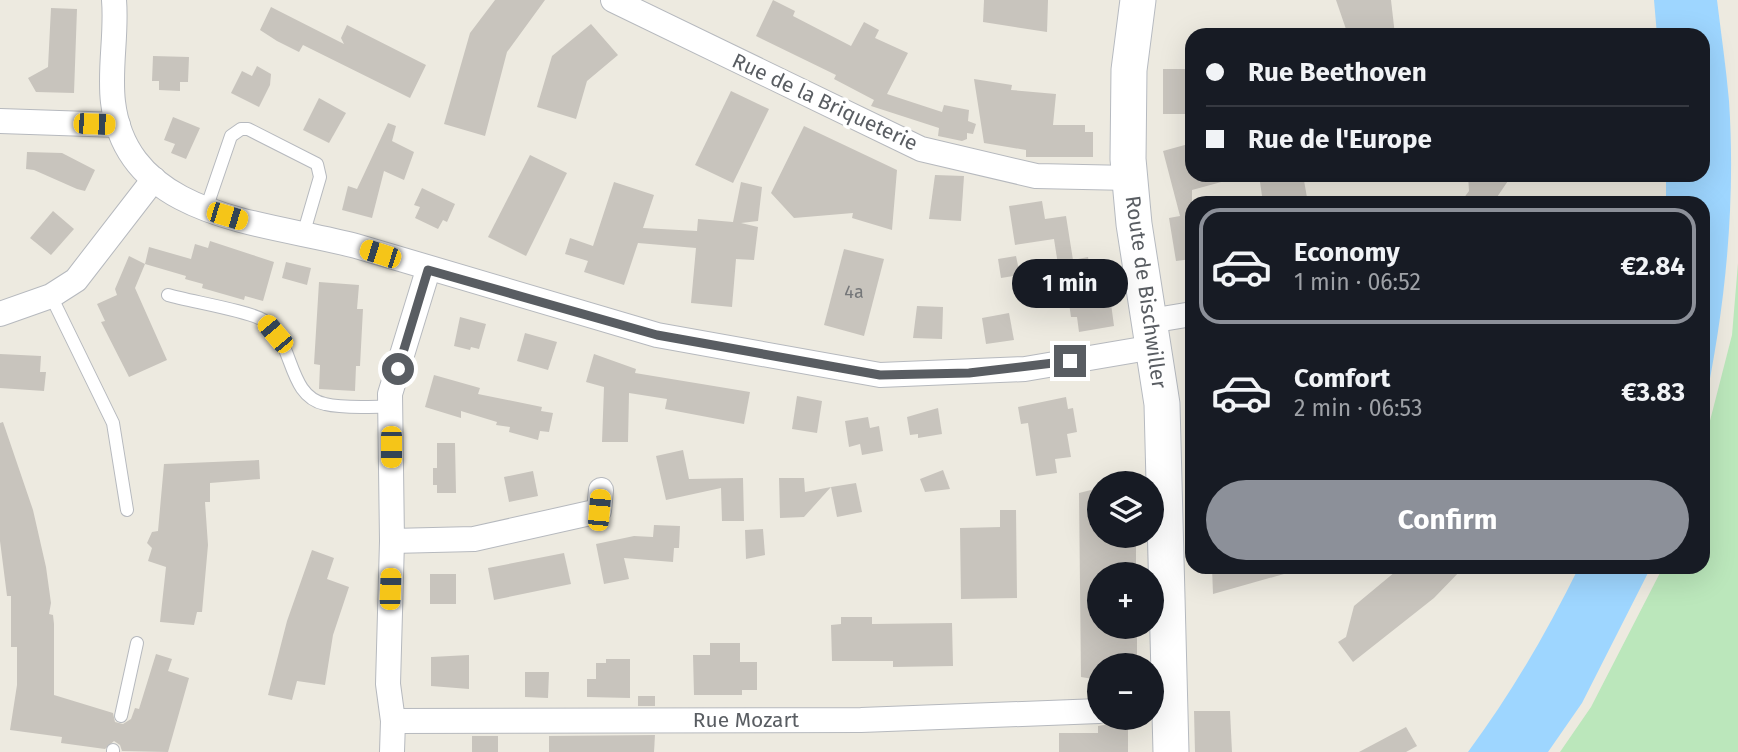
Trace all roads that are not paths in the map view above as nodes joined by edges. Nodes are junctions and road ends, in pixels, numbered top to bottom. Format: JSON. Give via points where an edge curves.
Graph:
{"nodes":[{"id":1,"x":114,"y":0,"type":"edge"},
{"id":2,"x":613,"y":0,"type":"edge"},
{"id":3,"x":1138,"y":0,"type":"edge"},
{"id":4,"x":0,"y":121,"type":"edge"},
{"id":5,"x":118,"y":125,"type":"junction"},
{"id":6,"x":1130,"y":178,"type":"junction"},
{"id":7,"x":154,"y":179,"type":"junction"},
{"id":8,"x":206,"y":209,"type":"junction"},
{"id":9,"x":303,"y":234,"type":"junction"},
{"id":10,"x":428,"y":270,"type":"junction"},
{"id":11,"x":168,"y":295,"type":"dead end"},
{"id":12,"x":51,"y":296,"type":"junction"},
{"id":13,"x":0,"y":314,"type":"edge"},
{"id":14,"x":1185,"y":318,"type":"edge"},
{"id":15,"x":1152,"y":334,"type":"junction"},
{"id":16,"x":390,"y":407,"type":"junction"},
{"id":17,"x":601,"y":490,"type":"dead end"},
{"id":18,"x":127,"y":510,"type":"dead end"},
{"id":19,"x":391,"y":541,"type":"junction"},
{"id":20,"x":137,"y":643,"type":"dead end"},
{"id":21,"x":1162,"y":653,"type":"edge"},
{"id":22,"x":1087,"y":711,"type":"edge"},
{"id":23,"x":121,"y":716,"type":"dead end"},
{"id":24,"x":393,"y":721,"type":"junction"},
{"id":25,"x":1164,"y":721,"type":"edge"},
{"id":26,"x":392,"y":752,"type":"edge"},
{"id":27,"x":1171,"y":752,"type":"edge"}],
"edges":[{"from":1,"to":5,"type":"street","via":[[113,85]]},
{"from":2,"to":6,"type":"street","name":"Rue de la Briqueterie","via":[[921,149],[1036,176]]},
{"from":3,"to":6,"type":"main road","name":"Route de Bischwiller","via":[[1129,70]]},
{"from":4,"to":5,"type":"street"},
{"from":5,"to":7,"type":"street","via":[[130,153]]},
{"from":6,"to":15,"type":"main road","name":"Route de Bischwiller"},
{"from":7,"to":8,"type":"street"},
{"from":7,"to":12,"type":"street","via":[[76,280]]},
{"from":8,"to":9,"type":"street"},
{"from":8,"to":9,"type":"lane","via":[[231,136],[248,129],[317,164],[320,177]]},
{"from":9,"to":10,"type":"street"},
{"from":10,"to":15,"type":"street","via":[[657,335],[880,375],[1025,369]]},
{"from":10,"to":16,"type":"street"},
{"from":11,"to":16,"type":"lane","via":[[263,320],[287,348],[299,386],[311,398],[324,404]]},
{"from":12,"to":13,"type":"street"},
{"from":12,"to":18,"type":"lane","via":[[113,423]]},
{"from":14,"to":15,"type":"street"},
{"from":15,"to":21,"type":"main road","name":"Route de Bischwiller","via":[[1164,437]]},
{"from":16,"to":19,"type":"street"},
{"from":17,"to":19,"type":"street","via":[[599,510],[474,539]]},
{"from":19,"to":24,"type":"street","via":[[388,684]]},
{"from":20,"to":23,"type":"lane"},
{"from":22,"to":24,"type":"street","name":"Rue Mozart","via":[[861,720]]},
{"from":24,"to":26,"type":"street"},
{"from":25,"to":27,"type":"main road","name":"Route de Bischwiller"}]}
